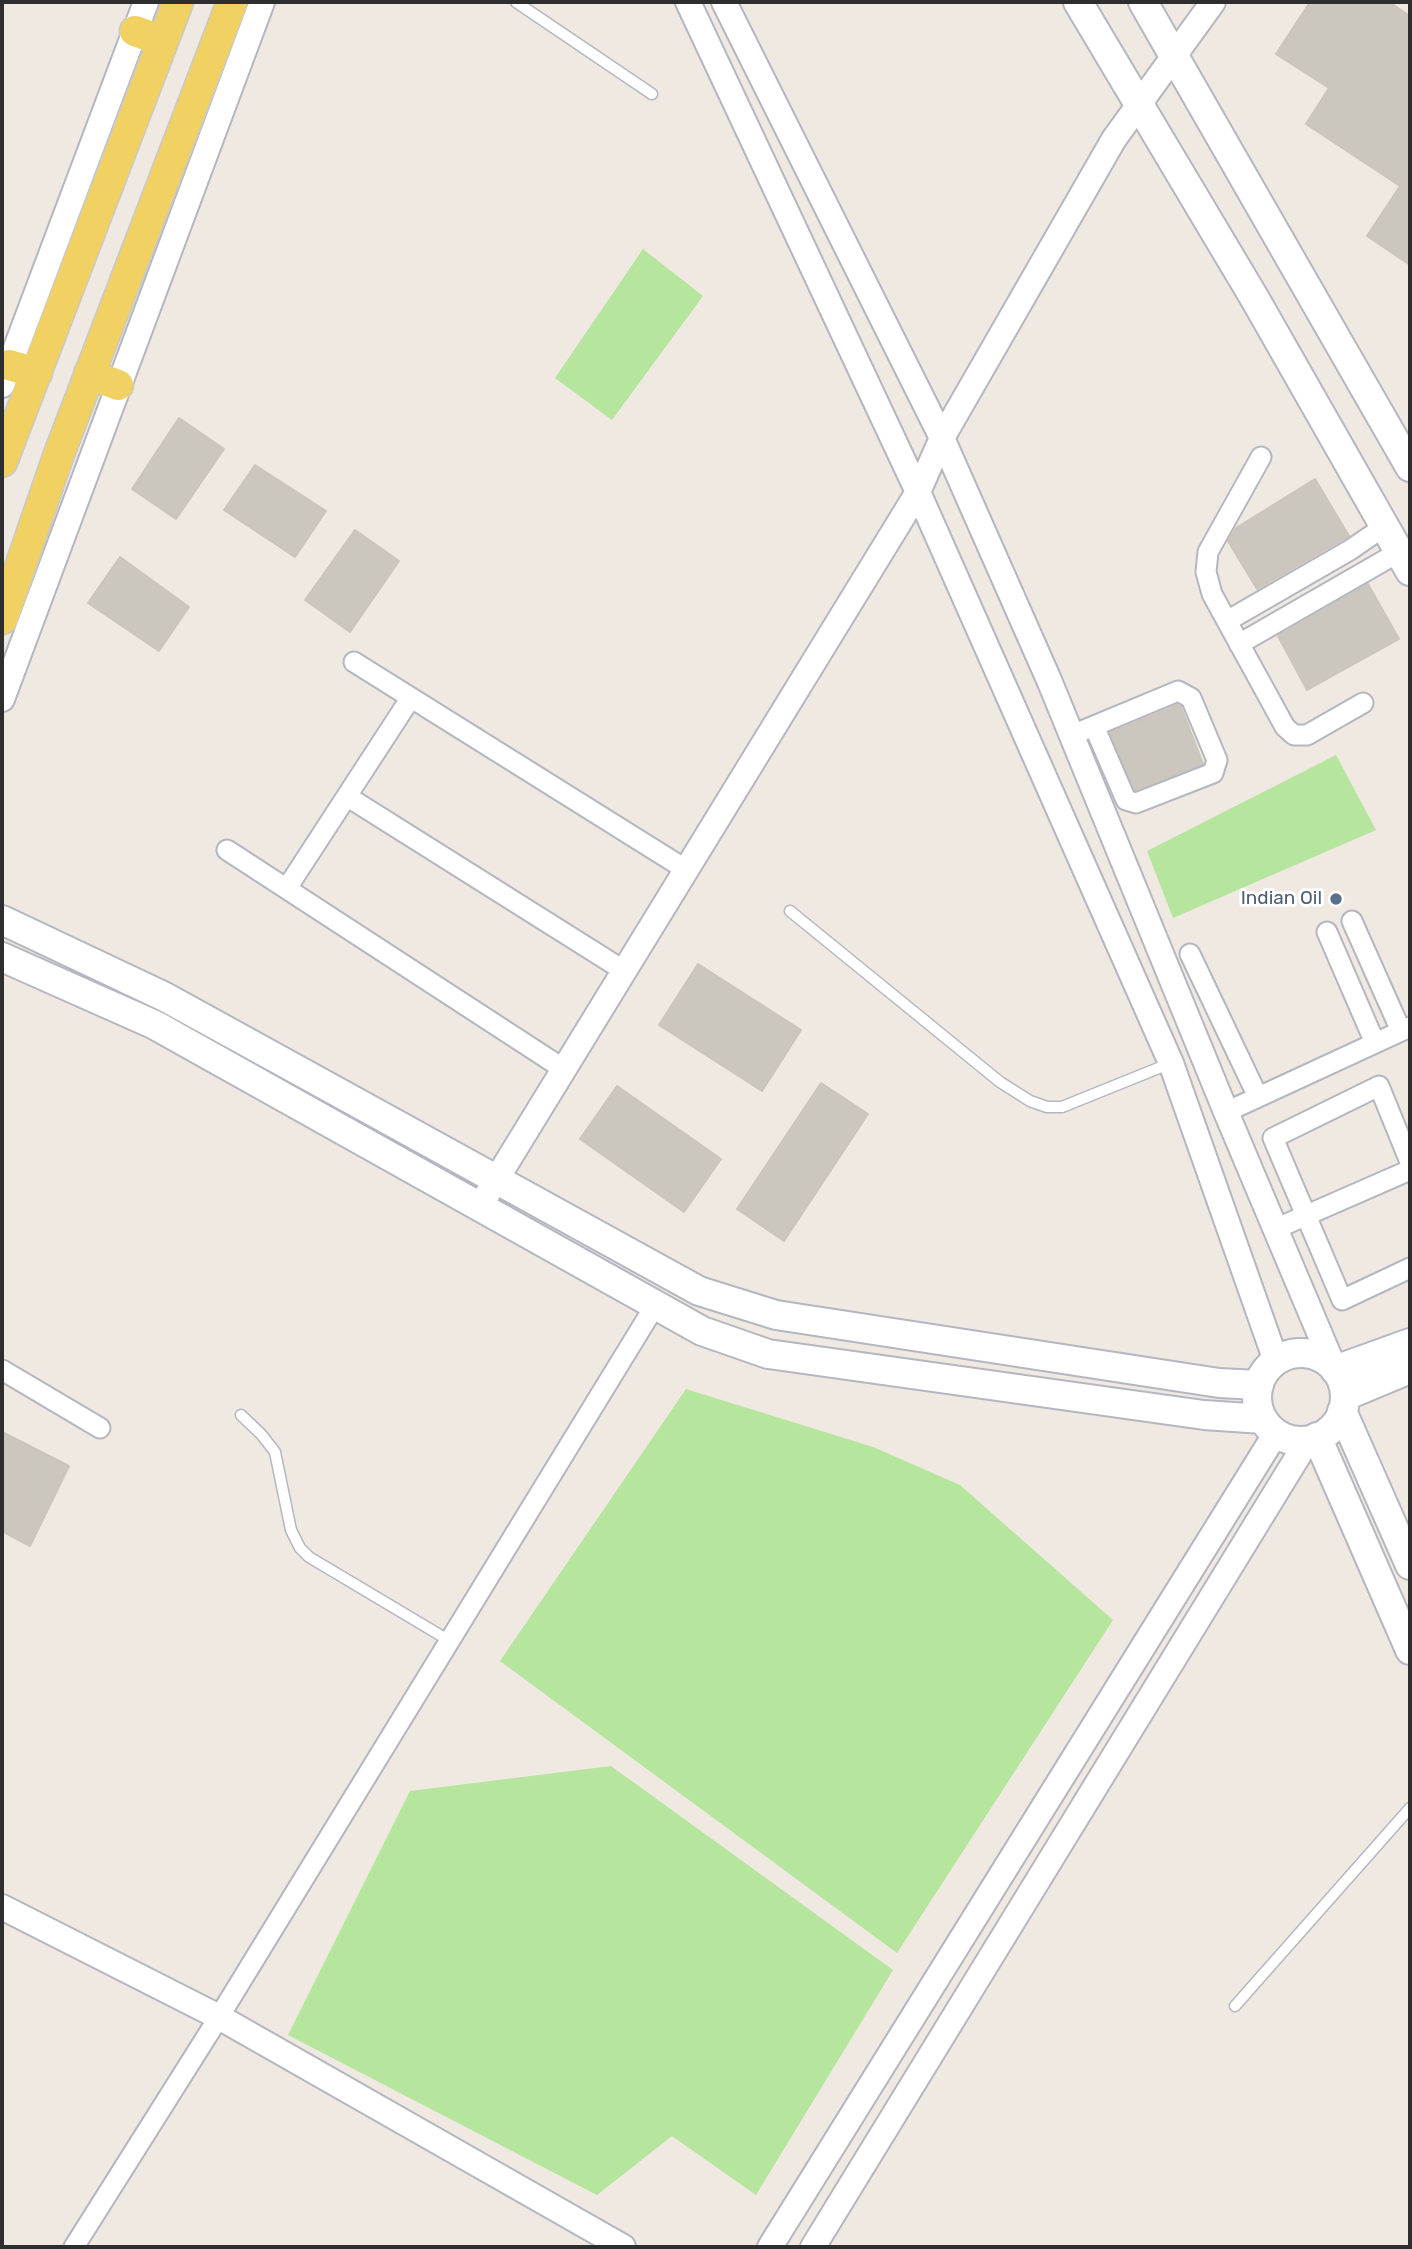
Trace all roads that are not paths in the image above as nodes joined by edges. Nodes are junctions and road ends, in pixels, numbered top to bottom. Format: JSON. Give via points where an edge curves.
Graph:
{"nodes":[{"id":1,"x":178,"y":2,"type":"edge"},
{"id":2,"x":232,"y":2,"type":"edge"},
{"id":3,"x":262,"y":2,"type":"edge"},
{"id":4,"x":516,"y":2,"type":"edge"},
{"id":5,"x":688,"y":2,"type":"edge"},
{"id":6,"x":724,"y":2,"type":"edge"},
{"id":7,"x":1078,"y":2,"type":"edge"},
{"id":8,"x":1143,"y":2,"type":"edge"},
{"id":9,"x":1213,"y":2,"type":"edge"},
{"id":10,"x":140,"y":11,"type":"edge"},
{"id":11,"x":163,"y":41,"type":"junction"},
{"id":12,"x":1175,"y":55,"type":"junction"},
{"id":13,"x":652,"y":94,"type":"dead end"},
{"id":14,"x":1138,"y":105,"type":"junction"},
{"id":15,"x":89,"y":374,"type":"junction"},
{"id":16,"x":16,"y":375,"type":"edge"},
{"id":17,"x":118,"y":384,"type":"junction"},
{"id":18,"x":942,"y":438,"type":"junction"},
{"id":19,"x":1261,"y":457,"type":"dead end"},
{"id":20,"x":2,"y":462,"type":"edge"},
{"id":21,"x":1410,"y":467,"type":"edge"},
{"id":22,"x":918,"y":492,"type":"junction"},
{"id":23,"x":1385,"y":526,"type":"junction"},
{"id":24,"x":1405,"y":561,"type":"edge"},
{"id":25,"x":2,"y":619,"type":"edge"},
{"id":26,"x":1227,"y":621,"type":"junction"},
{"id":27,"x":1239,"y":644,"type":"junction"},
{"id":28,"x":354,"y":662,"type":"dead end"},
{"id":29,"x":2,"y":699,"type":"edge"},
{"id":30,"x":410,"y":699,"type":"junction"},
{"id":31,"x":1363,"y":703,"type":"dead end"},
{"id":32,"x":1083,"y":730,"type":"junction"},
{"id":33,"x":348,"y":797,"type":"junction"},
{"id":34,"x":227,"y":850,"type":"dead end"},
{"id":35,"x":685,"y":869,"type":"junction"},
{"id":36,"x":287,"y":888,"type":"junction"},
{"id":37,"x":790,"y":911,"type":"dead end"},
{"id":38,"x":2,"y":920,"type":"edge"},
{"id":39,"x":1352,"y":921,"type":"dead end"},
{"id":40,"x":1328,"y":932,"type":"dead end"},
{"id":41,"x":1190,"y":954,"type":"dead end"},
{"id":42,"x":2,"y":957,"type":"edge"},
{"id":43,"x":623,"y":970,"type":"junction"},
{"id":44,"x":1406,"y":1029,"type":"edge"},
{"id":45,"x":1375,"y":1043,"type":"junction"},
{"id":46,"x":1171,"y":1063,"type":"junction"},
{"id":47,"x":562,"y":1068,"type":"junction"},
{"id":48,"x":1258,"y":1097,"type":"junction"},
{"id":49,"x":1226,"y":1112,"type":"junction"},
{"id":50,"x":1410,"y":1162,"type":"edge"},
{"id":51,"x":1410,"y":1170,"type":"edge"},
{"id":52,"x":496,"y":1177,"type":"junction"},
{"id":53,"x":480,"y":1206,"type":"junction"},
{"id":54,"x":1305,"y":1216,"type":"junction"},
{"id":55,"x":1275,"y":1229,"type":"junction"},
{"id":56,"x":1410,"y":1268,"type":"edge"},
{"id":57,"x":656,"y":1304,"type":"junction"},
{"id":58,"x":1410,"y":1343,"type":"edge"},
{"id":59,"x":1276,"y":1361,"type":"junction"},
{"id":60,"x":1410,"y":1369,"type":"edge"},
{"id":61,"x":2,"y":1370,"type":"edge"},
{"id":62,"x":1335,"y":1370,"type":"junction"},
{"id":63,"x":1259,"y":1385,"type":"junction"},
{"id":64,"x":1343,"y":1404,"type":"junction"},
{"id":65,"x":241,"y":1415,"type":"dead end"},
{"id":66,"x":1269,"y":1426,"type":"junction"},
{"id":67,"x":100,"y":1428,"type":"dead end"},
{"id":68,"x":1313,"y":1438,"type":"junction"},
{"id":69,"x":1410,"y":1565,"type":"edge"},
{"id":70,"x":450,"y":1641,"type":"junction"},
{"id":71,"x":1410,"y":1650,"type":"edge"},
{"id":72,"x":1410,"y":1808,"type":"edge"},
{"id":73,"x":2,"y":1907,"type":"edge"},
{"id":74,"x":1235,"y":2006,"type":"dead end"},
{"id":75,"x":219,"y":2017,"type":"junction"},
{"id":76,"x":74,"y":2247,"type":"edge"},
{"id":77,"x":623,"y":2247,"type":"edge"},
{"id":78,"x":770,"y":2247,"type":"edge"},
{"id":79,"x":813,"y":2247,"type":"edge"}],
"edges":[{"from":1,"to":11,"type":"main road"},
{"from":2,"to":15,"type":"main road"},
{"from":3,"to":17,"type":"street"},
{"from":4,"to":13,"type":"lane"},
{"from":5,"to":22,"type":"street"},
{"from":6,"to":18,"type":"street"},
{"from":7,"to":14,"type":"main road"},
{"from":8,"to":12,"type":"main road"},
{"from":9,"to":12,"type":"street"},
{"from":10,"to":11,"type":"main road"},
{"from":10,"to":16,"type":"street"},
{"from":11,"to":16,"type":"main road"},
{"from":12,"to":14,"type":"street"},
{"from":12,"to":21,"type":"main road"},
{"from":14,"to":18,"type":"street"},
{"from":14,"to":23,"type":"main road"},
{"from":15,"to":17,"type":"main road"},
{"from":15,"to":25,"type":"main road"},
{"from":16,"to":20,"type":"main road"},
{"from":17,"to":29,"type":"street"},
{"from":18,"to":22,"type":"street"},
{"from":18,"to":32,"type":"street"},
{"from":19,"to":26,"type":"street","via":[[1208,552],[1206,572],[1212,594]]},
{"from":22,"to":35,"type":"street"},
{"from":22,"to":46,"type":"street"},
{"from":23,"to":24,"type":"main road"},
{"from":23,"to":26,"type":"street"},
{"from":24,"to":27,"type":"street"},
{"from":26,"to":27,"type":"street"},
{"from":27,"to":31,"type":"street","via":[[1285,727],[1294,734],[1307,735]]},
{"from":28,"to":30,"type":"street"},
{"from":30,"to":33,"type":"street"},
{"from":30,"to":35,"type":"street"},
{"from":32,"to":32,"type":"street","via":[[1178,691],[1191,698],[1217,760],[1213,773],[1136,803],[1126,800]]},
{"from":32,"to":49,"type":"street"},
{"from":33,"to":36,"type":"street"},
{"from":33,"to":43,"type":"street"},
{"from":34,"to":36,"type":"street"},
{"from":35,"to":43,"type":"street"},
{"from":36,"to":47,"type":"street"},
{"from":37,"to":46,"type":"lane","via":[[1000,1082],[1030,1101],[1062,1107]]},
{"from":38,"to":52,"type":"main road","via":[[165,997]]},
{"from":39,"to":44,"type":"street"},
{"from":40,"to":45,"type":"street"},
{"from":41,"to":48,"type":"street"},
{"from":42,"to":53,"type":"main road","via":[[155,1025]]},
{"from":43,"to":47,"type":"street"},
{"from":44,"to":45,"type":"street"},
{"from":45,"to":48,"type":"street"},
{"from":46,"to":59,"type":"street"},
{"from":47,"to":52,"type":"street"},
{"from":48,"to":49,"type":"street"},
{"from":49,"to":55,"type":"street"},
{"from":50,"to":54,"type":"street","via":[[1379,1086],[1273,1138]]},
{"from":51,"to":54,"type":"street"},
{"from":52,"to":53,"type":"street"},
{"from":52,"to":63,"type":"main road","via":[[699,1291],[776,1315],[1219,1383]]},
{"from":53,"to":57,"type":"main road"},
{"from":54,"to":55,"type":"street"},
{"from":54,"to":56,"type":"street","via":[[1342,1300]]},
{"from":55,"to":62,"type":"street"},
{"from":57,"to":66,"type":"main road","via":[[702,1331],[768,1354]]},
{"from":57,"to":70,"type":"street"},
{"from":58,"to":62,"type":"main road"},
{"from":59,"to":62,"type":"main road","via":[[1305,1353],[1322,1358]]},
{"from":59,"to":63,"type":"main road"},
{"from":60,"to":64,"type":"main road"},
{"from":61,"to":67,"type":"street"},
{"from":62,"to":64,"type":"main road"},
{"from":63,"to":66,"type":"main road","via":[[1257,1399]]},
{"from":64,"to":68,"type":"main road","via":[[1332,1427]]},
{"from":64,"to":69,"type":"main road"},
{"from":65,"to":70,"type":"lane","via":[[275,1452],[291,1530],[300,1548]]},
{"from":66,"to":68,"type":"main road","via":[[1286,1439]]},
{"from":66,"to":78,"type":"street"},
{"from":68,"to":71,"type":"main road"},
{"from":68,"to":79,"type":"street"},
{"from":70,"to":75,"type":"street"},
{"from":72,"to":74,"type":"lane"},
{"from":73,"to":75,"type":"street"},
{"from":75,"to":76,"type":"street"},
{"from":75,"to":77,"type":"street"}]}
